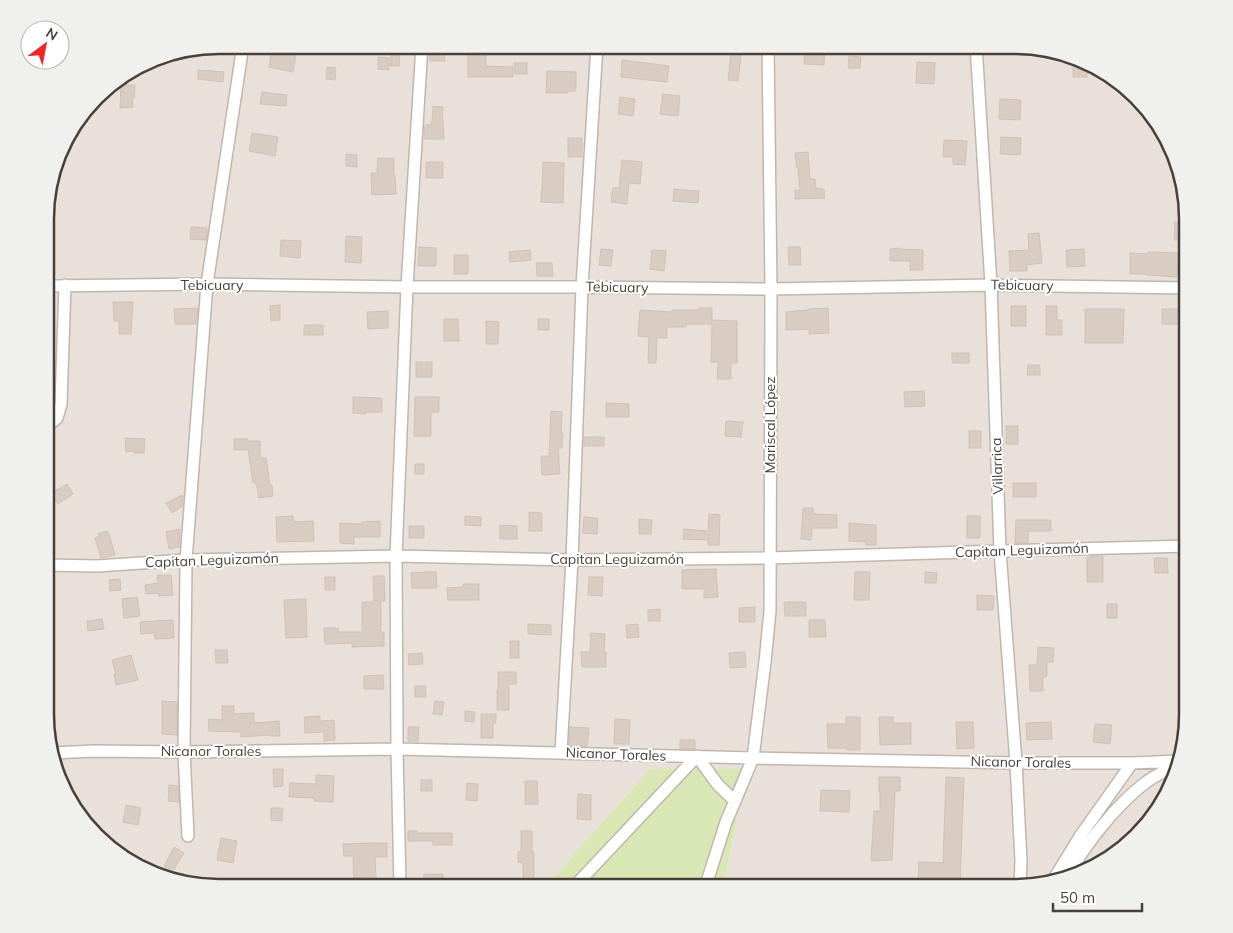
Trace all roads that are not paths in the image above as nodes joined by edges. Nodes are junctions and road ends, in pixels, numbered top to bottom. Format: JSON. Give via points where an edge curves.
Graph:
{"nodes":[{"id":1,"x":242,"y":54,"type":"edge"},
{"id":2,"x":421,"y":54,"type":"edge"},
{"id":3,"x":596,"y":54,"type":"edge"},
{"id":4,"x":768,"y":54,"type":"edge"},
{"id":5,"x":977,"y":54,"type":"edge"},
{"id":6,"x":208,"y":284,"type":"junction"},
{"id":7,"x":65,"y":285,"type":"junction"},
{"id":8,"x":991,"y":285,"type":"junction"},
{"id":9,"x":54,"y":286,"type":"edge"},
{"id":10,"x":408,"y":287,"type":"junction"},
{"id":11,"x":582,"y":287,"type":"junction"},
{"id":12,"x":1179,"y":288,"type":"edge"},
{"id":13,"x":771,"y":289,"type":"junction"},
{"id":14,"x":54,"y":421,"type":"edge"},
{"id":15,"x":1179,"y":546,"type":"edge"},
{"id":16,"x":1000,"y":550,"type":"junction"},
{"id":17,"x":396,"y":556,"type":"junction"},
{"id":18,"x":769,"y":558,"type":"junction"},
{"id":19,"x":186,"y":560,"type":"junction"},
{"id":20,"x":572,"y":560,"type":"junction"},
{"id":21,"x":54,"y":565,"type":"edge"},
{"id":22,"x":397,"y":749,"type":"junction"},
{"id":23,"x":184,"y":752,"type":"junction"},
{"id":24,"x":561,"y":752,"type":"junction"},
{"id":25,"x":58,"y":753,"type":"edge"},
{"id":26,"x":697,"y":756,"type":"junction"},
{"id":27,"x":753,"y":758,"type":"junction"},
{"id":28,"x":1171,"y":762,"type":"edge"},
{"id":29,"x":1016,"y":763,"type":"junction"},
{"id":30,"x":1132,"y":763,"type":"junction"},
{"id":31,"x":1170,"y":768,"type":"edge"},
{"id":32,"x":735,"y":801,"type":"junction"},
{"id":33,"x":188,"y":836,"type":"dead end"},
{"id":34,"x":1072,"y":868,"type":"edge"},
{"id":35,"x":1058,"y":873,"type":"edge"},
{"id":36,"x":400,"y":879,"type":"edge"},
{"id":37,"x":581,"y":879,"type":"edge"},
{"id":38,"x":708,"y":879,"type":"edge"},
{"id":39,"x":1020,"y":879,"type":"edge"}],
"edges":[{"from":1,"to":6,"type":"street"},
{"from":2,"to":10,"type":"street"},
{"from":3,"to":11,"type":"street"},
{"from":4,"to":13,"type":"street","name":"Mariscal López"},
{"from":5,"to":8,"type":"street","name":"Villarrica"},
{"from":6,"to":7,"type":"street","name":"Tebicuary"},
{"from":6,"to":10,"type":"street","name":"Tebicuary"},
{"from":6,"to":19,"type":"street"},
{"from":7,"to":9,"type":"street","name":"Tebicuary"},
{"from":7,"to":14,"type":"street","via":[[61,404],[58,418]]},
{"from":8,"to":12,"type":"street","name":"Tebicuary"},
{"from":8,"to":13,"type":"street","name":"Tebicuary"},
{"from":8,"to":16,"type":"street","name":"Villarrica"},
{"from":10,"to":11,"type":"street","name":"Tebicuary"},
{"from":10,"to":17,"type":"street"},
{"from":11,"to":13,"type":"street","name":"Tebicuary"},
{"from":11,"to":20,"type":"street"},
{"from":13,"to":18,"type":"street","name":"Mariscal López"},
{"from":15,"to":16,"type":"street","name":"Capitan Leguizamón"},
{"from":16,"to":18,"type":"street","name":"Capitan Leguizamón"},
{"from":16,"to":29,"type":"street","name":"Villarrica"},
{"from":17,"to":19,"type":"street","name":"Capitan Leguizamón"},
{"from":17,"to":20,"type":"street","name":"Capitan Leguizamón"},
{"from":17,"to":22,"type":"street"},
{"from":18,"to":20,"type":"street","name":"Capitan Leguizamón"},
{"from":18,"to":27,"type":"street","name":"Mariscal López","via":[[770,611]]},
{"from":19,"to":21,"type":"street","name":"Capitan Leguizamón","via":[[98,566]]},
{"from":19,"to":23,"type":"street"},
{"from":20,"to":24,"type":"street"},
{"from":22,"to":23,"type":"street","name":"Nicanor Torales"},
{"from":22,"to":24,"type":"street","name":"Nicanor Torales"},
{"from":22,"to":36,"type":"street"},
{"from":23,"to":25,"type":"street","name":"Nicanor Torales"},
{"from":23,"to":33,"type":"street"},
{"from":24,"to":26,"type":"street","name":"Nicanor Torales"},
{"from":26,"to":27,"type":"street","name":"Nicanor Torales"},
{"from":26,"to":32,"type":"street","via":[[718,785]]},
{"from":26,"to":37,"type":"street"},
{"from":27,"to":29,"type":"street","name":"Nicanor Torales"},
{"from":27,"to":32,"type":"street","name":"Mariscal López"},
{"from":28,"to":30,"type":"street","name":"Nicanor Torales"},
{"from":29,"to":30,"type":"street","name":"Nicanor Torales"},
{"from":29,"to":39,"type":"street","name":"Villarrica"},
{"from":30,"to":35,"type":"street"},
{"from":31,"to":34,"type":"street","via":[[1146,782],[1115,811]]},
{"from":32,"to":38,"type":"street","name":"Mariscal López"}]}
